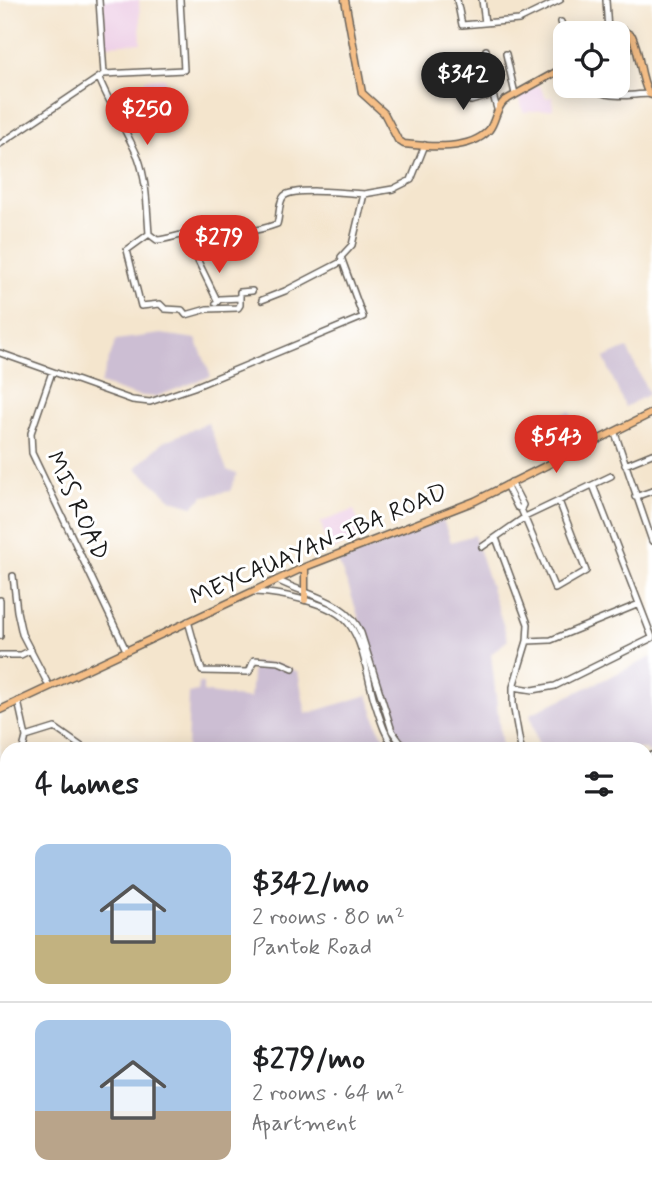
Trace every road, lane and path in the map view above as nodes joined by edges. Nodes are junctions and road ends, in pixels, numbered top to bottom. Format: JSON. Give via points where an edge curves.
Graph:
{"nodes":[{"id":1,"x":99,"y":0,"type":"edge"},
{"id":2,"x":180,"y":0,"type":"edge"},
{"id":3,"x":345,"y":0,"type":"edge"},
{"id":4,"x":457,"y":0,"type":"edge"},
{"id":5,"x":482,"y":0,"type":"edge"},
{"id":6,"x":541,"y":0,"type":"edge"},
{"id":7,"x":560,"y":0,"type":"edge"},
{"id":8,"x":606,"y":0,"type":"edge"},
{"id":9,"x":542,"y":9,"type":"junction"},
{"id":10,"x":607,"y":21,"type":"edge"},
{"id":11,"x":485,"y":23,"type":"junction"},
{"id":12,"x":630,"y":34,"type":"edge"},
{"id":13,"x":486,"y":50,"type":"dead end"},
{"id":14,"x":506,"y":54,"type":"dead end"},
{"id":15,"x":553,"y":73,"type":"edge"},
{"id":16,"x":101,"y":76,"type":"junction"},
{"id":17,"x":467,"y":77,"type":"dead end"},
{"id":18,"x":515,"y":94,"type":"junction"},
{"id":19,"x":493,"y":95,"type":"junction"},
{"id":20,"x":650,"y":95,"type":"edge"},
{"id":21,"x":630,"y":97,"type":"edge"},
{"id":22,"x":497,"y":109,"type":"junction"},
{"id":23,"x":0,"y":144,"type":"edge"},
{"id":24,"x":425,"y":145,"type":"junction"},
{"id":25,"x":364,"y":194,"type":"junction"},
{"id":26,"x":192,"y":233,"type":"junction"},
{"id":27,"x":149,"y":234,"type":"junction"},
{"id":28,"x":341,"y":262,"type":"junction"},
{"id":29,"x":252,"y":291,"type":"dead end"},
{"id":30,"x":240,"y":298,"type":"junction"},
{"id":31,"x":217,"y":300,"type":"junction"},
{"id":32,"x":262,"y":300,"type":"dead end"},
{"id":33,"x":213,"y":308,"type":"junction"},
{"id":34,"x":0,"y":353,"type":"edge"},
{"id":35,"x":52,"y":372,"type":"junction"},
{"id":36,"x":652,"y":413,"type":"edge"},
{"id":37,"x":615,"y":433,"type":"junction"},
{"id":38,"x":652,"y":454,"type":"edge"},
{"id":39,"x":625,"y":465,"type":"junction"},
{"id":40,"x":611,"y":476,"type":"dead end"},
{"id":41,"x":508,"y":484,"type":"junction"},
{"id":42,"x":593,"y":485,"type":"junction"},
{"id":43,"x":652,"y":491,"type":"edge"},
{"id":44,"x":635,"y":497,"type":"junction"},
{"id":45,"x":559,"y":501,"type":"junction"},
{"id":46,"x":525,"y":517,"type":"junction"},
{"id":47,"x":650,"y":531,"type":"edge"},
{"id":48,"x":496,"y":538,"type":"junction"},
{"id":49,"x":652,"y":541,"type":"edge"},
{"id":50,"x":482,"y":547,"type":"dead end"},
{"id":51,"x":305,"y":567,"type":"junction"},
{"id":52,"x":13,"y":576,"type":"dead end"},
{"id":53,"x":277,"y":580,"type":"junction"},
{"id":54,"x":251,"y":592,"type":"junction"},
{"id":55,"x":305,"y":596,"type":"junction"},
{"id":56,"x":0,"y":600,"type":"edge"},
{"id":57,"x":639,"y":604,"type":"junction"},
{"id":58,"x":188,"y":621,"type":"junction"},
{"id":59,"x":0,"y":636,"type":"edge"},
{"id":60,"x":652,"y":637,"type":"edge"},
{"id":61,"x":527,"y":641,"type":"junction"},
{"id":62,"x":31,"y":650,"type":"junction"},
{"id":63,"x":126,"y":650,"type":"junction"},
{"id":64,"x":0,"y":655,"type":"edge"},
{"id":65,"x":293,"y":668,"type":"dead end"},
{"id":66,"x":49,"y":686,"type":"junction"},
{"id":67,"x":513,"y":687,"type":"junction"},
{"id":68,"x":18,"y":701,"type":"junction"},
{"id":69,"x":0,"y":710,"type":"edge"},
{"id":70,"x":26,"y":737,"type":"junction"},
{"id":71,"x":25,"y":742,"type":"edge"},
{"id":72,"x":75,"y":742,"type":"edge"},
{"id":73,"x":391,"y":742,"type":"edge"},
{"id":74,"x":400,"y":742,"type":"edge"},
{"id":75,"x":520,"y":742,"type":"edge"}],
"edges":[{"from":1,"to":16,"type":"street"},
{"from":2,"to":16,"type":"street","via":[[184,70]]},
{"from":3,"to":24,"type":"main road","via":[[362,93],[384,113],[398,141]]},
{"from":4,"to":11,"type":"street","via":[[462,25]]},
{"from":5,"to":11,"type":"street"},
{"from":6,"to":9,"type":"street"},
{"from":7,"to":9,"type":"street"},
{"from":8,"to":10,"type":"street"},
{"from":9,"to":11,"type":"street","via":[[519,20]]},
{"from":12,"to":20,"type":"main road"},
{"from":13,"to":19,"type":"street"},
{"from":14,"to":18,"type":"street"},
{"from":15,"to":18,"type":"main road"},
{"from":16,"to":23,"type":"street"},
{"from":16,"to":27,"type":"street","via":[[112,110],[138,159]]},
{"from":17,"to":19,"type":"street","via":[[471,101]]},
{"from":18,"to":22,"type":"main road"},
{"from":19,"to":22,"type":"street"},
{"from":20,"to":21,"type":"street"},
{"from":22,"to":24,"type":"main road","via":[[493,124],[478,138],[456,145]]},
{"from":24,"to":25,"type":"street","via":[[415,176],[406,184]]},
{"from":25,"to":26,"type":"street","via":[[289,194],[282,200],[277,224],[240,234]]},
{"from":25,"to":28,"type":"street","via":[[352,245],[341,255]]},
{"from":26,"to":27,"type":"street","via":[[161,240]]},
{"from":26,"to":31,"type":"street","via":[[198,261]]},
{"from":27,"to":33,"type":"street","via":[[127,250],[141,306],[160,304],[186,315]]},
{"from":28,"to":32,"type":"street"},
{"from":28,"to":35,"type":"street","via":[[363,317],[194,387],[139,402]]},
{"from":29,"to":30,"type":"street","via":[[241,290]]},
{"from":30,"to":31,"type":"street"},
{"from":30,"to":33,"type":"street","via":[[238,308]]},
{"from":31,"to":33,"type":"street"},
{"from":34,"to":35,"type":"street"},
{"from":35,"to":63,"type":"street","name":"MIS ROAD","via":[[31,433],[32,453]]},
{"from":36,"to":37,"type":"main road","name":"MEYCAUAYAN-IBA ROAD"},
{"from":37,"to":39,"type":"street"},
{"from":37,"to":41,"type":"main road","name":"MEYCAUAYAN-IBA ROAD"},
{"from":38,"to":39,"type":"street"},
{"from":39,"to":44,"type":"street"},
{"from":40,"to":42,"type":"street"},
{"from":41,"to":46,"type":"street"},
{"from":41,"to":51,"type":"main road","name":"MEYCAUAYAN-IBA ROAD"},
{"from":42,"to":45,"type":"street"},
{"from":42,"to":57,"type":"street"},
{"from":43,"to":44,"type":"street"},
{"from":44,"to":47,"type":"street"},
{"from":45,"to":46,"type":"street"},
{"from":45,"to":46,"type":"street","via":[[586,571],[555,589]]},
{"from":46,"to":48,"type":"street"},
{"from":47,"to":49,"type":"street"},
{"from":48,"to":50,"type":"street"},
{"from":48,"to":61,"type":"street","via":[[528,624]]},
{"from":51,"to":53,"type":"main road","name":"MEYCAUAYAN-IBA ROAD"},
{"from":51,"to":55,"type":"main road"},
{"from":52,"to":62,"type":"street","via":[[16,611]]},
{"from":53,"to":54,"type":"main road","name":"MEYCAUAYAN-IBA ROAD"},
{"from":53,"to":55,"type":"street"},
{"from":54,"to":55,"type":"street"},
{"from":54,"to":58,"type":"main road","name":"MEYCAUAYAN-IBA ROAD"},
{"from":55,"to":73,"type":"street","via":[[349,624]]},
{"from":55,"to":74,"type":"street","via":[[343,609],[355,620],[392,731]]},
{"from":56,"to":59,"type":"street"},
{"from":57,"to":60,"type":"street"},
{"from":57,"to":61,"type":"street","via":[[551,640]]},
{"from":58,"to":63,"type":"main road","name":"MEYCAUAYAN-IBA ROAD"},
{"from":58,"to":65,"type":"street","via":[[202,671],[249,672],[254,660]]},
{"from":60,"to":67,"type":"street","via":[[555,686]]},
{"from":61,"to":67,"type":"street"},
{"from":62,"to":64,"type":"street"},
{"from":62,"to":66,"type":"street"},
{"from":63,"to":66,"type":"main road","name":"MEYCAUAYAN-IBA ROAD"},
{"from":66,"to":68,"type":"main road","name":"MEYCAUAYAN-IBA ROAD"},
{"from":67,"to":75,"type":"street"},
{"from":68,"to":69,"type":"main road","name":"MEYCAUAYAN-IBA ROAD"},
{"from":68,"to":70,"type":"street"},
{"from":70,"to":71,"type":"street"},
{"from":70,"to":72,"type":"street","via":[[55,727]]}]}
